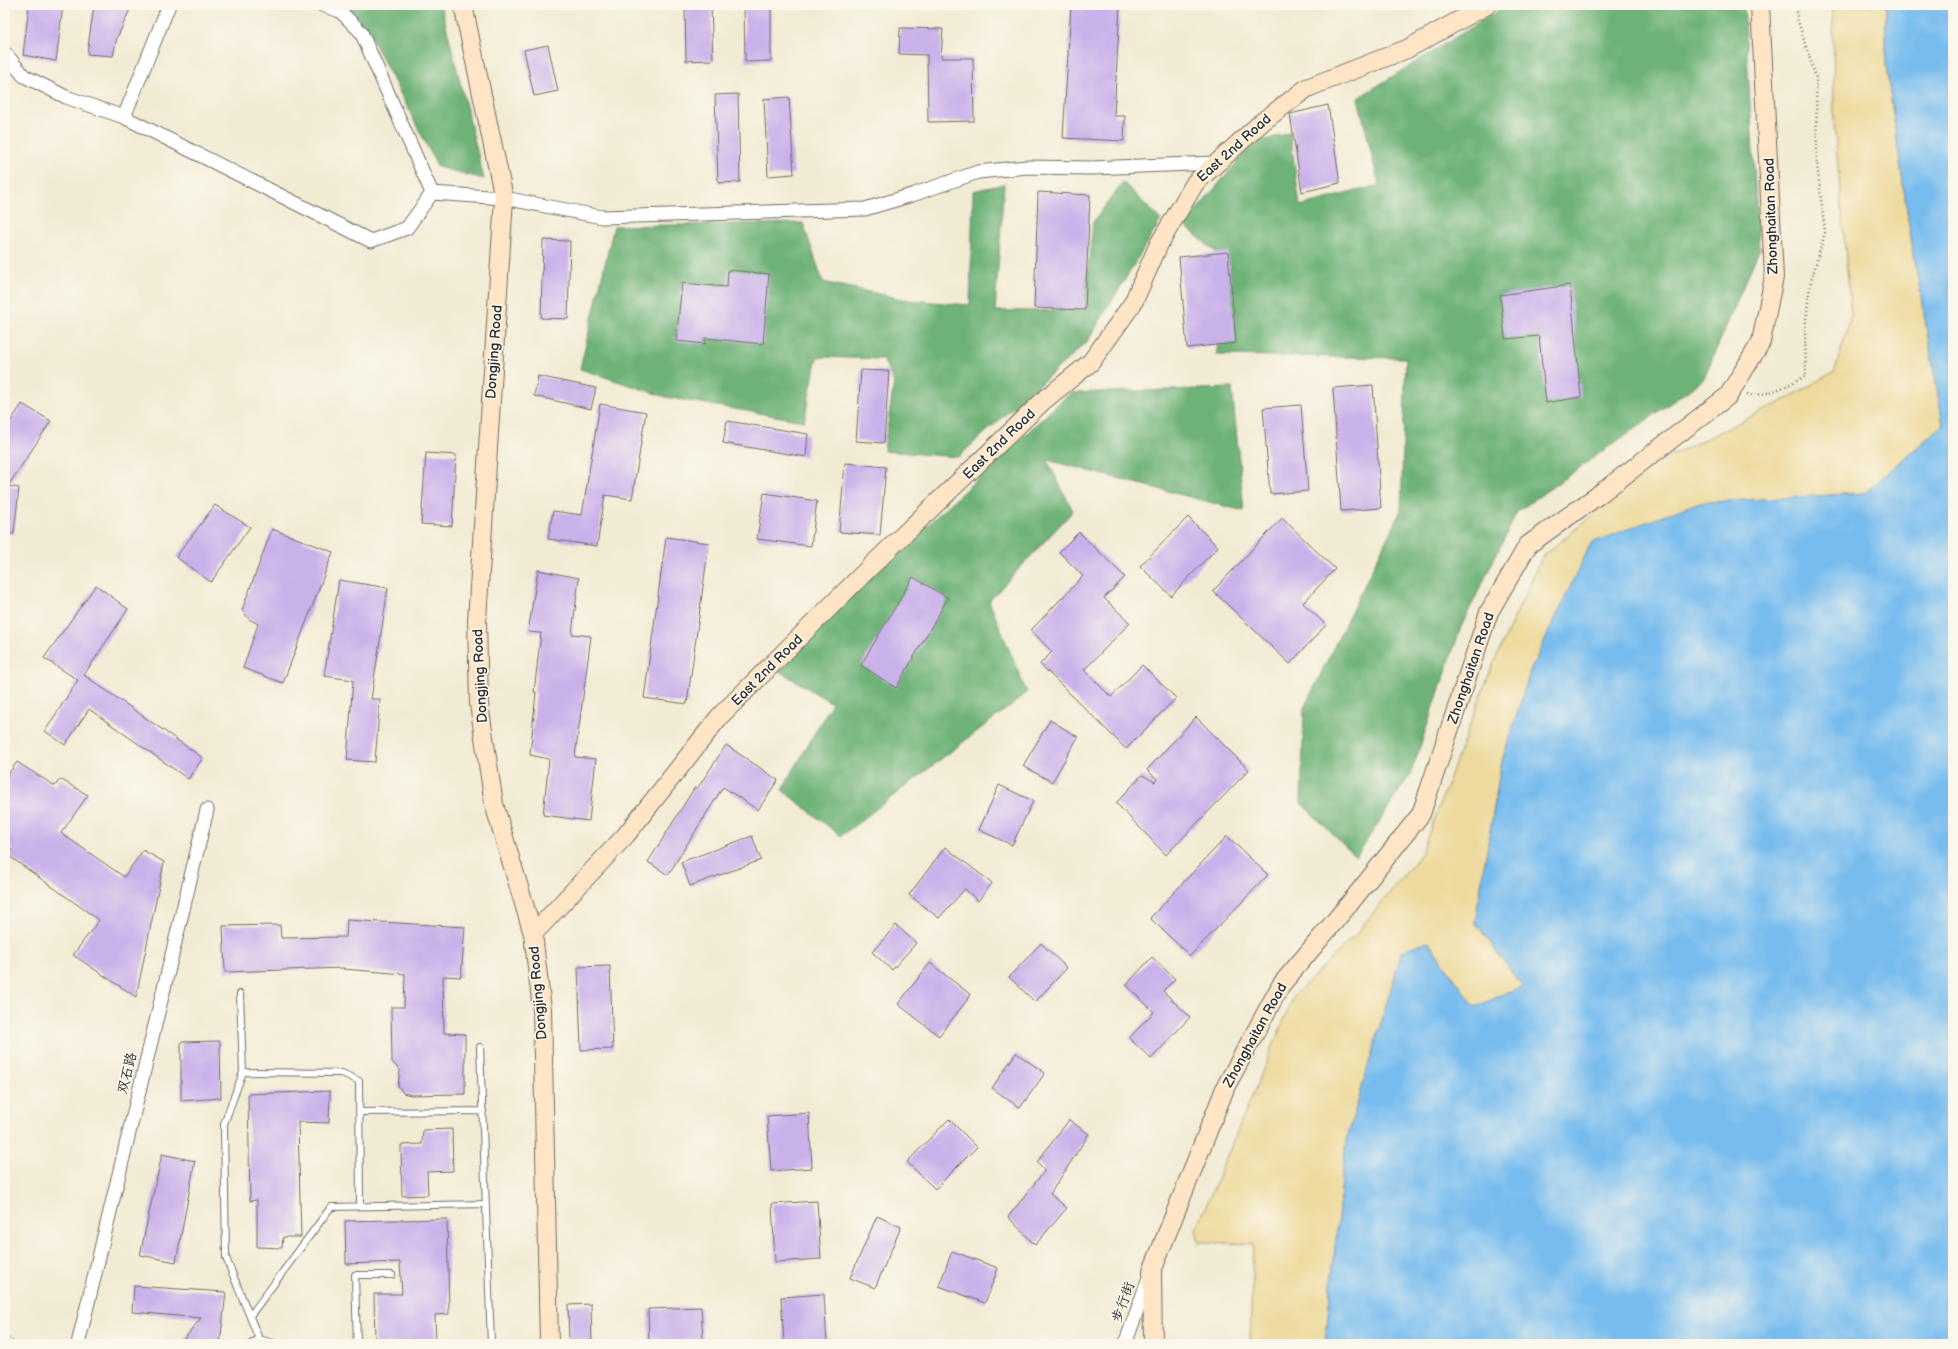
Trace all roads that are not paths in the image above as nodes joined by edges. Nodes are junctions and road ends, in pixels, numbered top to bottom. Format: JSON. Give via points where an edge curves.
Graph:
{"nodes":[{"id":1,"x":169,"y":5,"type":"edge"},
{"id":2,"x":322,"y":5,"type":"edge"},
{"id":3,"x":463,"y":5,"type":"edge"},
{"id":4,"x":1486,"y":5,"type":"edge"},
{"id":5,"x":1760,"y":5,"type":"edge"},
{"id":6,"x":5,"y":53,"type":"edge"},
{"id":7,"x":124,"y":117,"type":"junction"},
{"id":8,"x":1216,"y":163,"type":"junction"},
{"id":9,"x":432,"y":193,"type":"junction"},
{"id":10,"x":504,"y":198,"type":"junction"},
{"id":11,"x":207,"y":810,"type":"dead end"},
{"id":12,"x":533,"y":934,"type":"junction"},
{"id":13,"x":240,"y":994,"type":"dead end"},
{"id":14,"x":480,"y":1047,"type":"dead end"},
{"id":15,"x":243,"y":1072,"type":"junction"},
{"id":16,"x":483,"y":1111,"type":"junction"},
{"id":17,"x":359,"y":1112,"type":"junction"},
{"id":18,"x":486,"y":1204,"type":"junction"},
{"id":19,"x":360,"y":1206,"type":"junction"},
{"id":20,"x":1152,"y":1271,"type":"junction"},
{"id":21,"x":392,"y":1275,"type":"dead end"},
{"id":22,"x":250,"y":1316,"type":"junction"},
{"id":23,"x":259,"y":1338,"type":"junction"},
{"id":24,"x":78,"y":1344,"type":"edge"},
{"id":25,"x":251,"y":1344,"type":"edge"},
{"id":26,"x":276,"y":1344,"type":"edge"},
{"id":27,"x":357,"y":1344,"type":"edge"},
{"id":28,"x":491,"y":1344,"type":"edge"},
{"id":29,"x":549,"y":1344,"type":"edge"},
{"id":30,"x":1125,"y":1344,"type":"edge"},
{"id":31,"x":1154,"y":1344,"type":"edge"}],
"edges":[{"from":1,"to":7,"type":"street"},
{"from":2,"to":9,"type":"street","via":[[340,11],[361,32]]},
{"from":3,"to":10,"type":"main road","name":"Dongjing Road"},
{"from":4,"to":8,"type":"main road","name":"East 2nd Road","via":[[1407,48],[1307,88],[1262,122]]},
{"from":5,"to":20,"type":"main road","name":"Zhonghaitan Road","via":[[1774,276],[1760,342],[1728,396],[1528,545],[1489,612],[1421,814],[1281,985],[1226,1086]]},
{"from":6,"to":7,"type":"street","via":[[24,76],[66,97]]},
{"from":7,"to":9,"type":"street","via":[[371,241],[406,228]]},
{"from":8,"to":10,"type":"street","via":[[1091,168],[1027,167],[978,172],[865,209],[602,217]]},
{"from":8,"to":12,"type":"main road","name":"East 2nd Road","via":[[1195,183],[1159,244],[1133,303],[1091,362],[1043,401],[720,716],[626,835]]},
{"from":9,"to":10,"type":"street"},
{"from":10,"to":12,"type":"main road","name":"Dongjing Road","via":[[476,620],[479,704],[494,804]]},
{"from":11,"to":24,"type":"street","name":"双石路"},
{"from":12,"to":29,"type":"main road","name":"Dongjing Road","via":[[542,1010]]},
{"from":13,"to":15,"type":"lane"},
{"from":14,"to":16,"type":"lane"},
{"from":15,"to":17,"type":"lane","via":[[342,1073],[359,1082]]},
{"from":15,"to":22,"type":"lane","via":[[224,1124],[226,1258]]},
{"from":16,"to":17,"type":"lane"},
{"from":16,"to":18,"type":"lane"},
{"from":17,"to":19,"type":"lane"},
{"from":18,"to":19,"type":"lane"},
{"from":18,"to":28,"type":"lane"},
{"from":19,"to":22,"type":"lane","via":[[331,1206]]},
{"from":20,"to":30,"type":"street","name":"步行街"},
{"from":20,"to":31,"type":"main road","name":"Zhonghaitan Road"},
{"from":21,"to":27,"type":"lane","via":[[355,1275]]},
{"from":22,"to":23,"type":"lane"},
{"from":23,"to":25,"type":"lane"},
{"from":23,"to":26,"type":"lane"}]}
